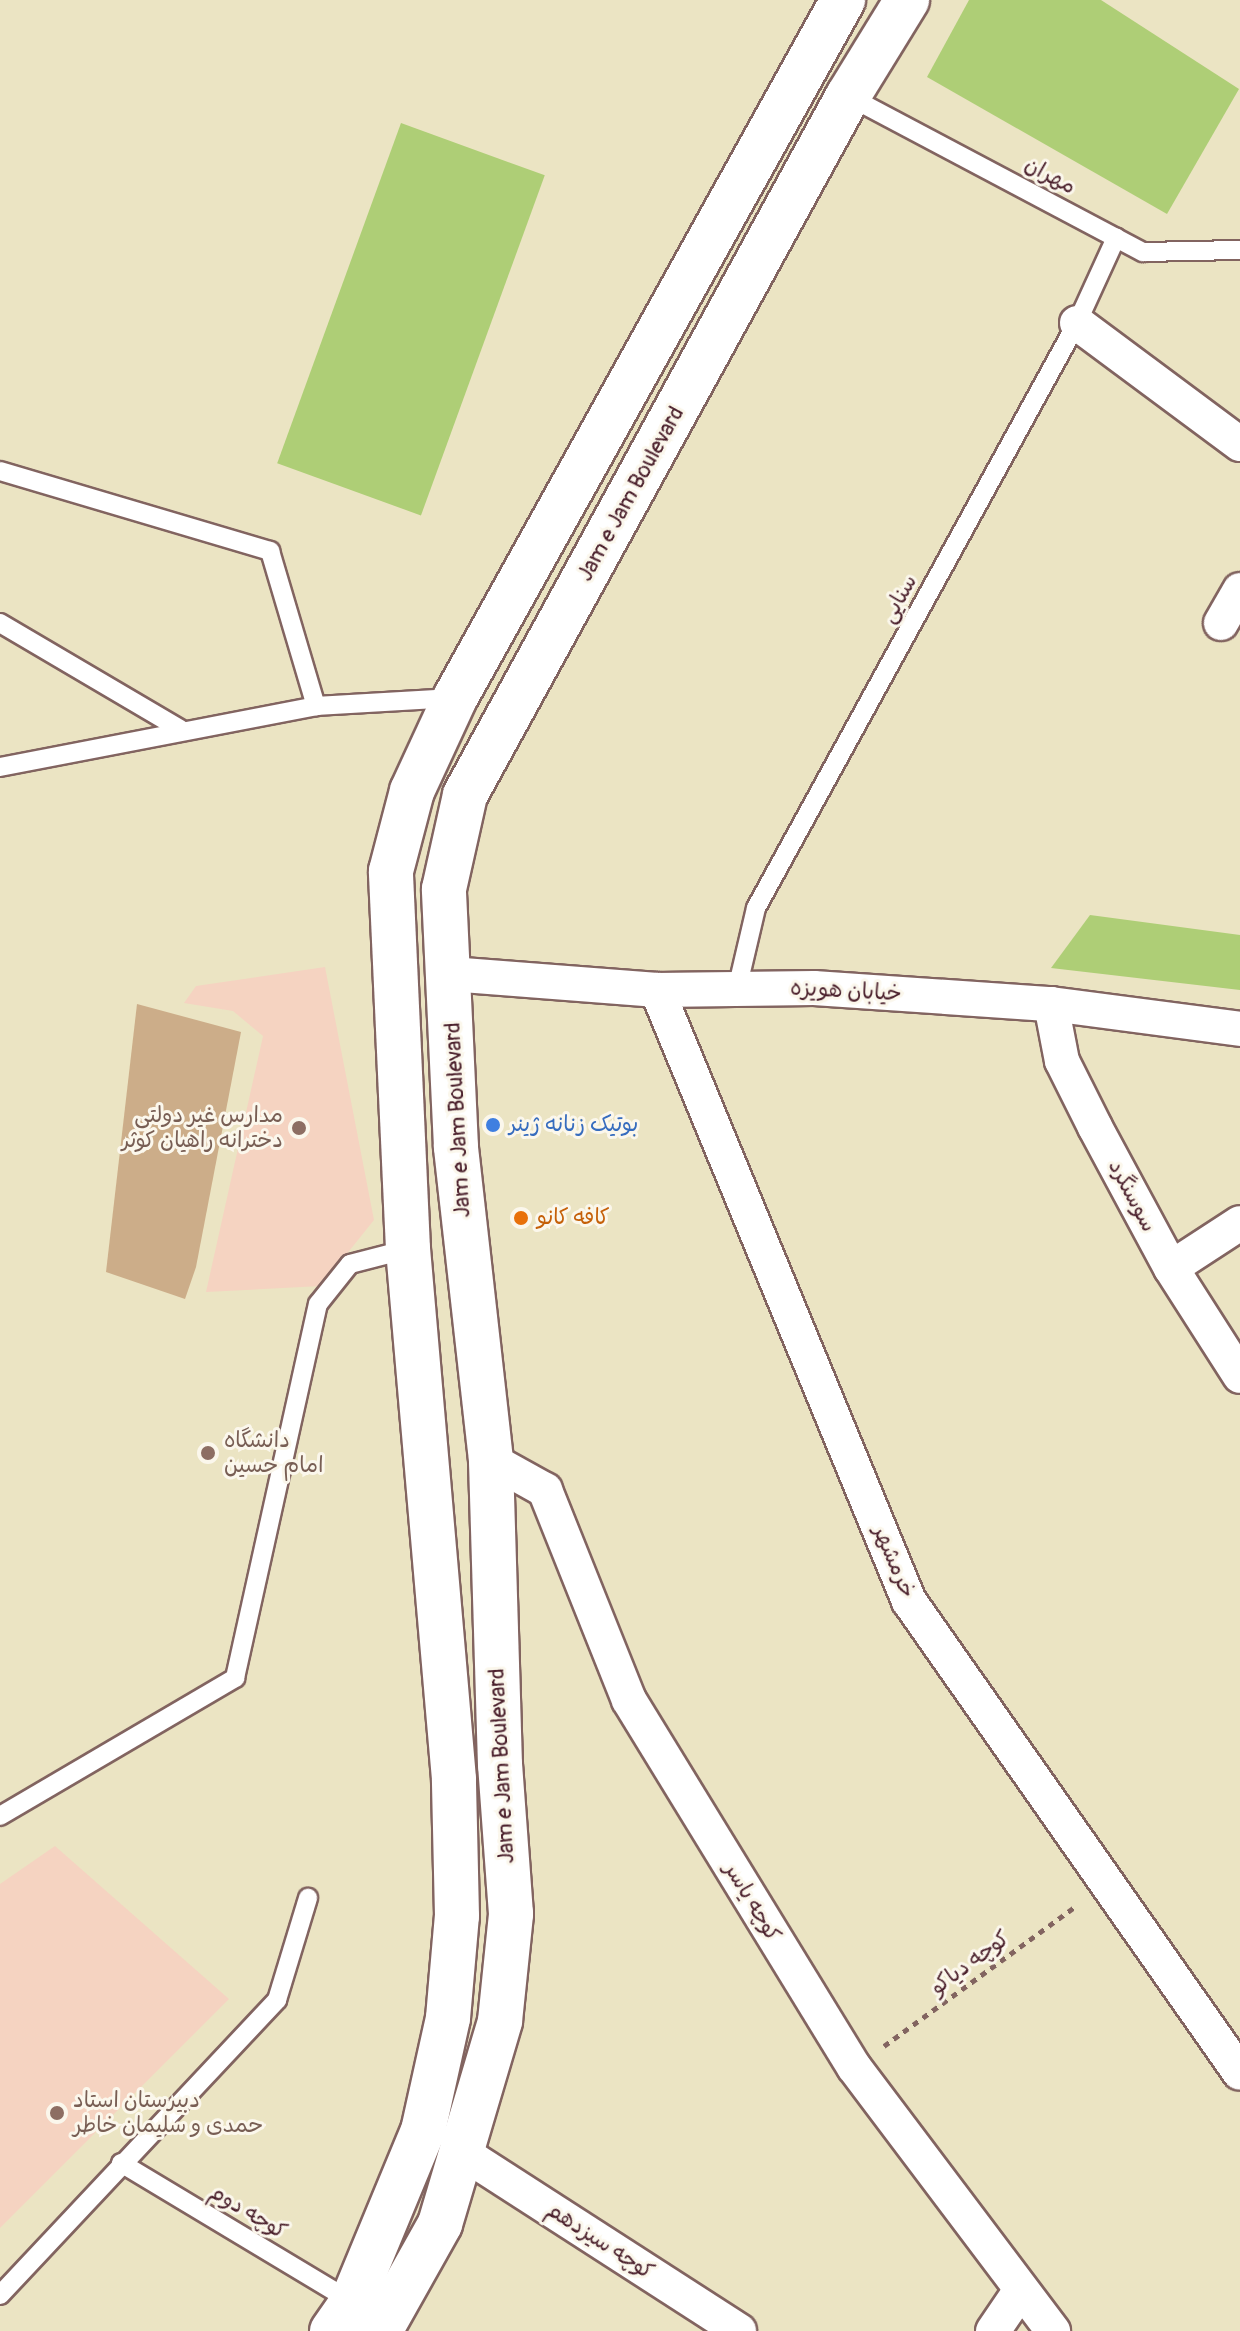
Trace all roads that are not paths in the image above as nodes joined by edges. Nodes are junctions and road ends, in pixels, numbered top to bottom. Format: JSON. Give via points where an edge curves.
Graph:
{"nodes":[{"id":1,"x":843,"y":0,"type":"edge"},
{"id":2,"x":907,"y":0,"type":"edge"},
{"id":3,"x":848,"y":96,"type":"junction"},
{"id":4,"x":1116,"y":238,"type":"junction"},
{"id":5,"x":1240,"y":250,"type":"edge"},
{"id":6,"x":1077,"y":323,"type":"junction"},
{"id":7,"x":1240,"y":444,"type":"edge"},
{"id":8,"x":0,"y":471,"type":"edge"},
{"id":9,"x":1240,"y":590,"type":"edge"},
{"id":10,"x":0,"y":623,"type":"edge"},
{"id":11,"x":1221,"y":623,"type":"dead end"},
{"id":12,"x":455,"y":698,"type":"junction"},
{"id":13,"x":316,"y":706,"type":"junction"},
{"id":14,"x":180,"y":729,"type":"junction"},
{"id":15,"x":0,"y":767,"type":"edge"},
{"id":16,"x":450,"y":974,"type":"junction"},
{"id":17,"x":737,"y":989,"type":"junction"},
{"id":18,"x":657,"y":990,"type":"junction"},
{"id":19,"x":1051,"y":1004,"type":"junction"},
{"id":20,"x":1240,"y":1029,"type":"edge"},
{"id":21,"x":1240,"y":1223,"type":"edge"},
{"id":22,"x":408,"y":1249,"type":"junction"},
{"id":23,"x":1171,"y":1268,"type":"junction"},
{"id":24,"x":1240,"y":1376,"type":"edge"},
{"id":25,"x":491,"y":1460,"type":"junction"},
{"id":26,"x":0,"y":1816,"type":"edge"},
{"id":27,"x":308,"y":1898,"type":"dead end"},
{"id":28,"x":1240,"y":2073,"type":"edge"},
{"id":29,"x":460,"y":2151,"type":"junction"},
{"id":30,"x":121,"y":2163,"type":"junction"},
{"id":31,"x":1021,"y":2290,"type":"junction"},
{"id":32,"x":0,"y":2295,"type":"edge"},
{"id":33,"x":355,"y":2321,"type":"edge"},
{"id":34,"x":739,"y":2331,"type":"edge"},
{"id":35,"x":993,"y":2331,"type":"edge"},
{"id":36,"x":1053,"y":2331,"type":"edge"}],
"edges":[{"from":1,"to":12,"type":"main road"},
{"from":2,"to":3,"type":"main road","name":"Jam e Jam Boulevard"},
{"from":3,"to":4,"type":"lane","name":"مهران"},
{"from":3,"to":16,"type":"main road","name":"Jam e Jam Boulevard","via":[[465,795],[444,889]]},
{"from":4,"to":5,"type":"lane","name":"مهران","via":[[1143,252]]},
{"from":4,"to":6,"type":"lane","name":"سنایی"},
{"from":6,"to":7,"type":"street"},
{"from":6,"to":17,"type":"lane","name":"سنایی","via":[[756,908]]},
{"from":8,"to":13,"type":"lane","via":[[270,551]]},
{"from":9,"to":11,"type":"street"},
{"from":10,"to":14,"type":"lane"},
{"from":12,"to":13,"type":"lane"},
{"from":12,"to":22,"type":"main road","via":[[412,791],[391,871]]},
{"from":13,"to":14,"type":"lane"},
{"from":14,"to":15,"type":"lane"},
{"from":16,"to":18,"type":"street","name":"خیابان هویزه"},
{"from":16,"to":25,"type":"main road","name":"Jam e Jam Boulevard","via":[[456,1147]]},
{"from":17,"to":18,"type":"street","name":"خیابان هویزه"},
{"from":17,"to":19,"type":"street","name":"خیابان هویزه","via":[[814,988]]},
{"from":18,"to":28,"type":"street","name":"خرمشهر","via":[[909,1601]]},
{"from":19,"to":20,"type":"street","name":"خیابان هویزه"},
{"from":19,"to":23,"type":"street","name":"سوسنگرد","via":[[1062,1061]]},
{"from":21,"to":23,"type":"street"},
{"from":22,"to":26,"type":"lane","via":[[350,1264],[318,1304],[235,1678]]},
{"from":22,"to":33,"type":"main road","via":[[454,1779],[457,1916],[448,2018],[423,2131]]},
{"from":23,"to":24,"type":"street","name":"سوسنگرد"},
{"from":25,"to":29,"type":"main road","name":"Jam e Jam Boulevard","via":[[500,1765],[511,1914],[500,2021]]},
{"from":25,"to":31,"type":"street","name":"کوچه یاسر","via":[[545,1490],[629,1700],[854,2067]]},
{"from":27,"to":30,"type":"lane","via":[[277,2000]]},
{"from":29,"to":33,"type":"main road","name":"Jam e Jam Boulevard","via":[[440,2224]]},
{"from":29,"to":34,"type":"street","name":"کوچه سیزدهم"},
{"from":30,"to":32,"type":"lane"},
{"from":30,"to":33,"type":"lane","name":"کوچه دوم"},
{"from":31,"to":35,"type":"street"},
{"from":31,"to":36,"type":"street","name":"کوچه یاسر"}]}
